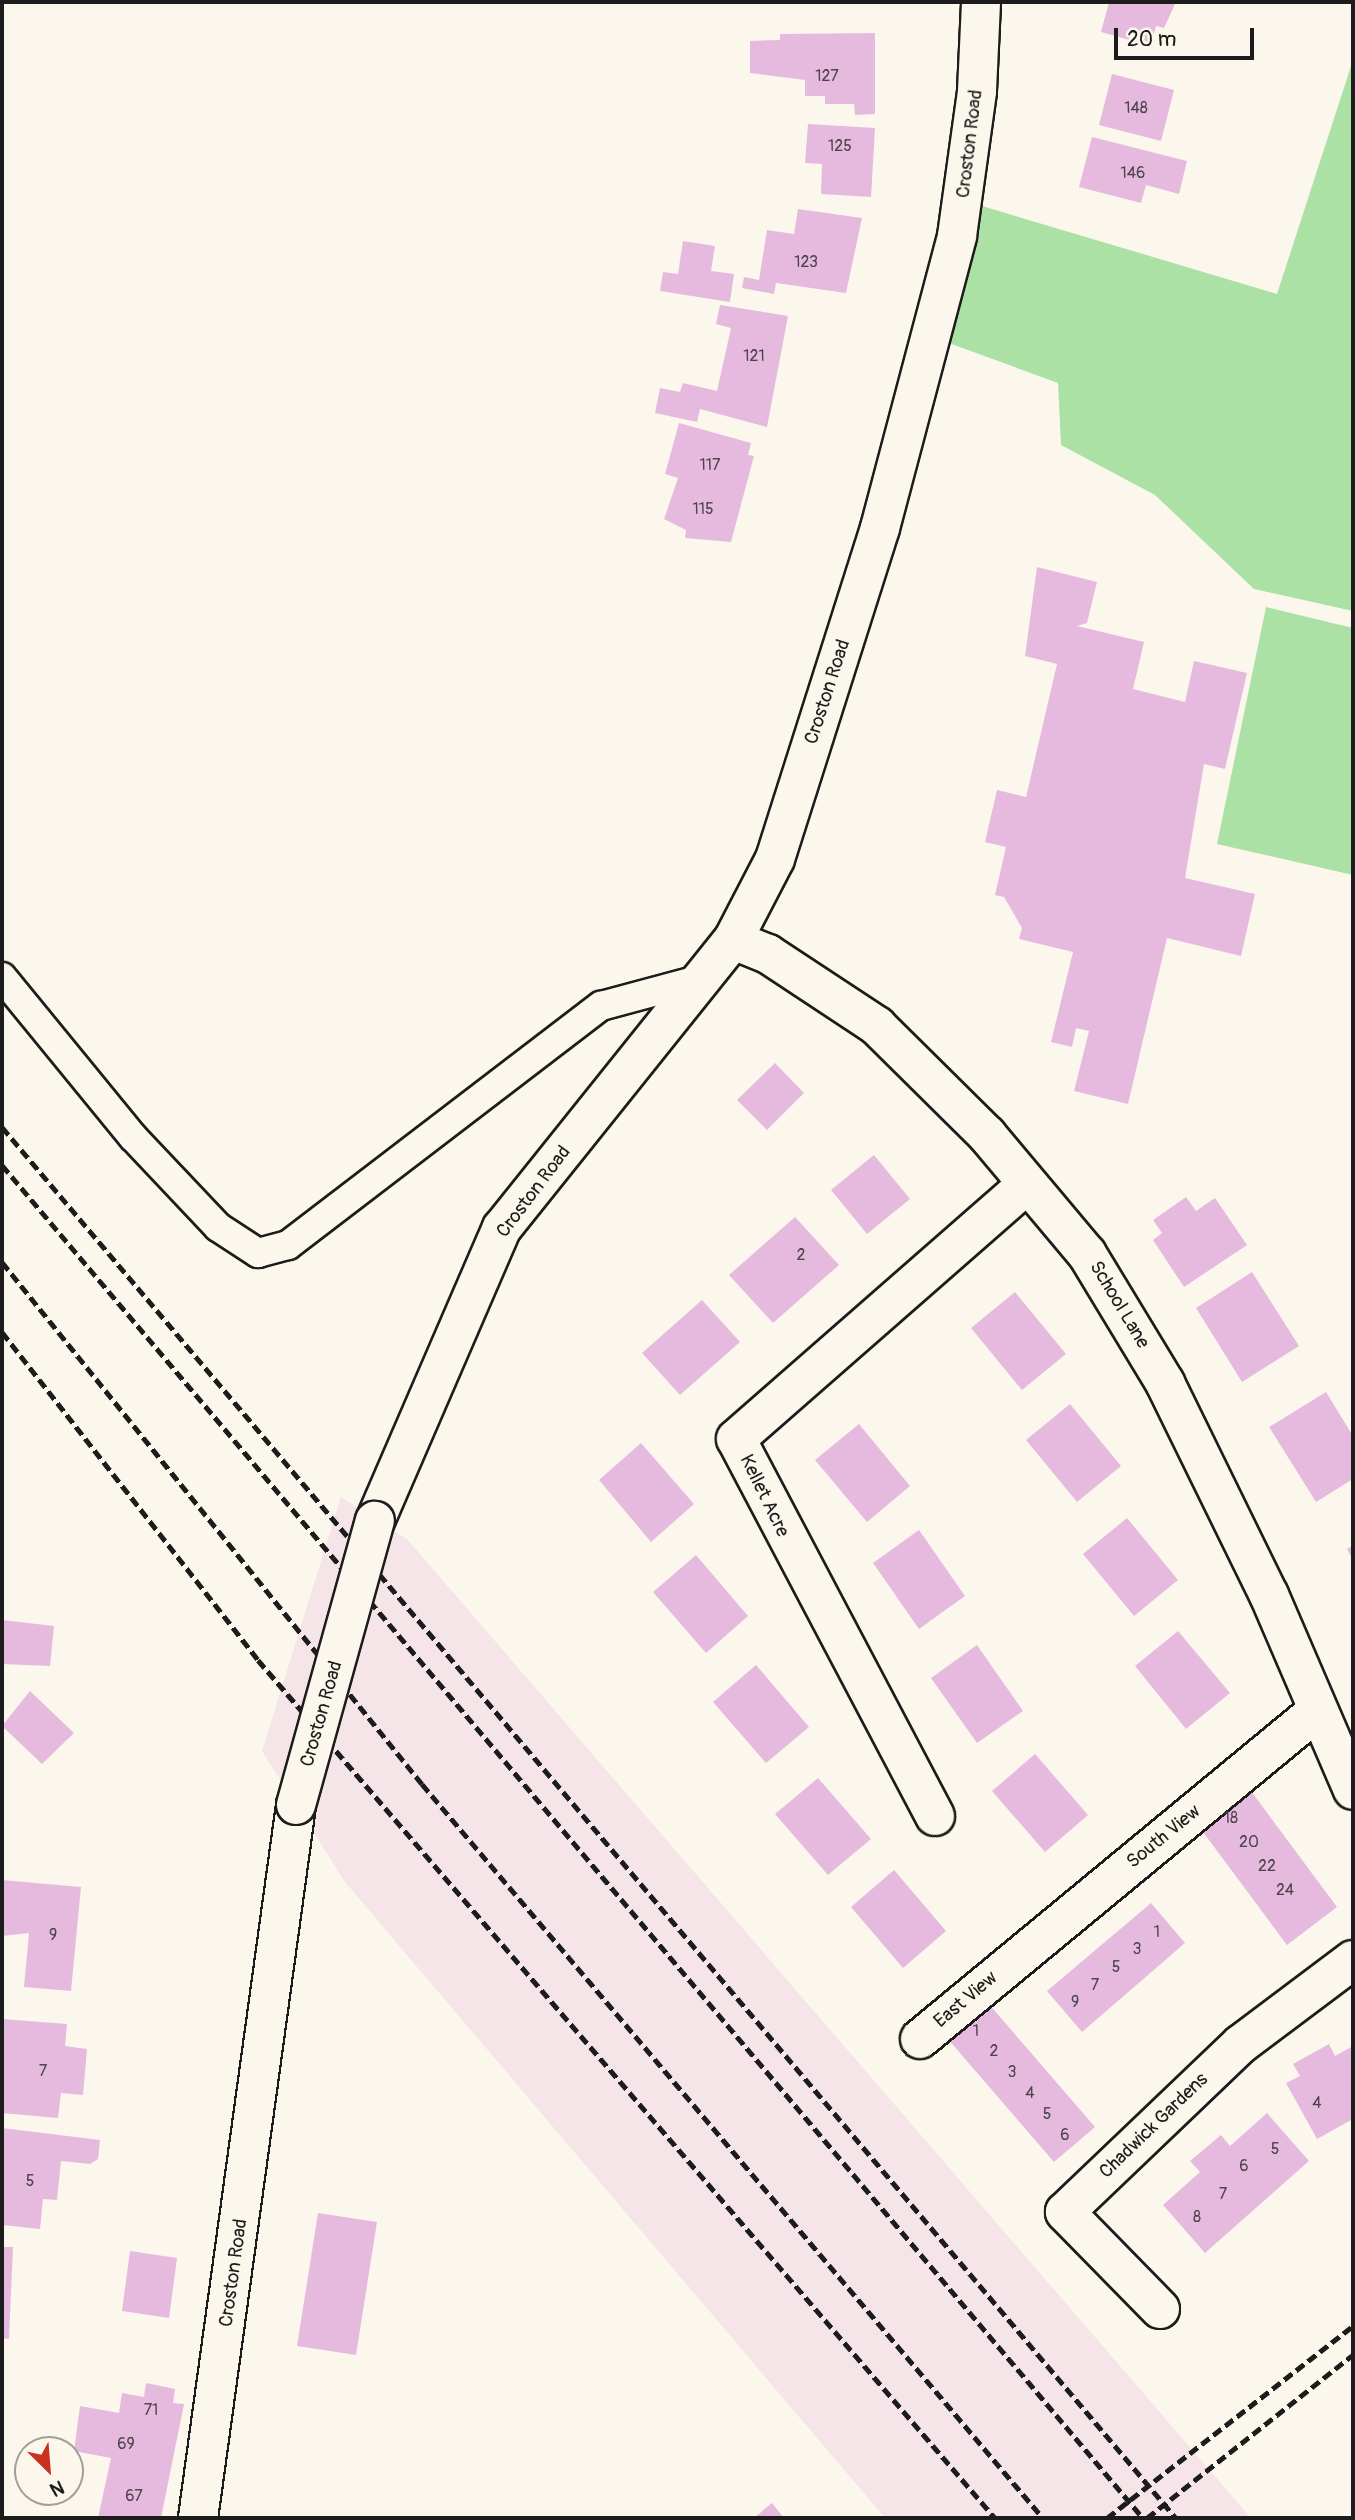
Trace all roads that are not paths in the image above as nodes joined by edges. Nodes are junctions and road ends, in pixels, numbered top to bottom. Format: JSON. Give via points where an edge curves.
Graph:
{"nodes":[{"id":1,"x":981,"y":2,"type":"edge"},
{"id":2,"x":733,"y":940,"type":"junction"},
{"id":3,"x":2,"y":977,"type":"edge"},
{"id":4,"x":701,"y":979,"type":"junction"},
{"id":5,"x":1025,"y":1186,"type":"junction"},
{"id":6,"x":1317,"y":1711,"type":"junction"},
{"id":7,"x":1353,"y":1790,"type":"edge"},
{"id":8,"x":935,"y":1816,"type":"dead end"},
{"id":9,"x":1353,"y":1961,"type":"edge"},
{"id":10,"x":1012,"y":1962,"type":"joint"},
{"id":11,"x":920,"y":2039,"type":"dead end"},
{"id":12,"x":1160,"y":2309,"type":"dead end"},
{"id":13,"x":198,"y":2518,"type":"edge"}],
"edges":[{"from":1,"to":2,"type":"street","name":"Croston Road","via":[[977,91],[957,236],[933,329],[880,528],[779,846]]},
{"from":2,"to":4,"type":"street","name":"Croston Road"},
{"from":2,"to":5,"type":"street","name":"School Lane","via":[[768,954],[877,1026],[986,1135]]},
{"from":3,"to":4,"type":"lane","via":[[133,1137],[218,1227],[258,1253],[288,1245],[601,1006]]},
{"from":4,"to":13,"type":"street","name":"Croston Road","bridge":true,"via":[[502,1228],[375,1521],[296,1805]]},
{"from":5,"to":6,"type":"street","name":"School Lane","via":[[1087,1254],[1165,1382],[1269,1595]]},
{"from":5,"to":8,"type":"street","name":"Kellet Acre","via":[[736,1439]]},
{"from":6,"to":7,"type":"street","name":"School Lane"},
{"from":6,"to":10,"type":"street","name":"South View"},
{"from":9,"to":12,"type":"street","name":"Chadwick Gardens","via":[[1241,2044],[1065,2211]]},
{"from":10,"to":11,"type":"street","name":"East View"}]}
